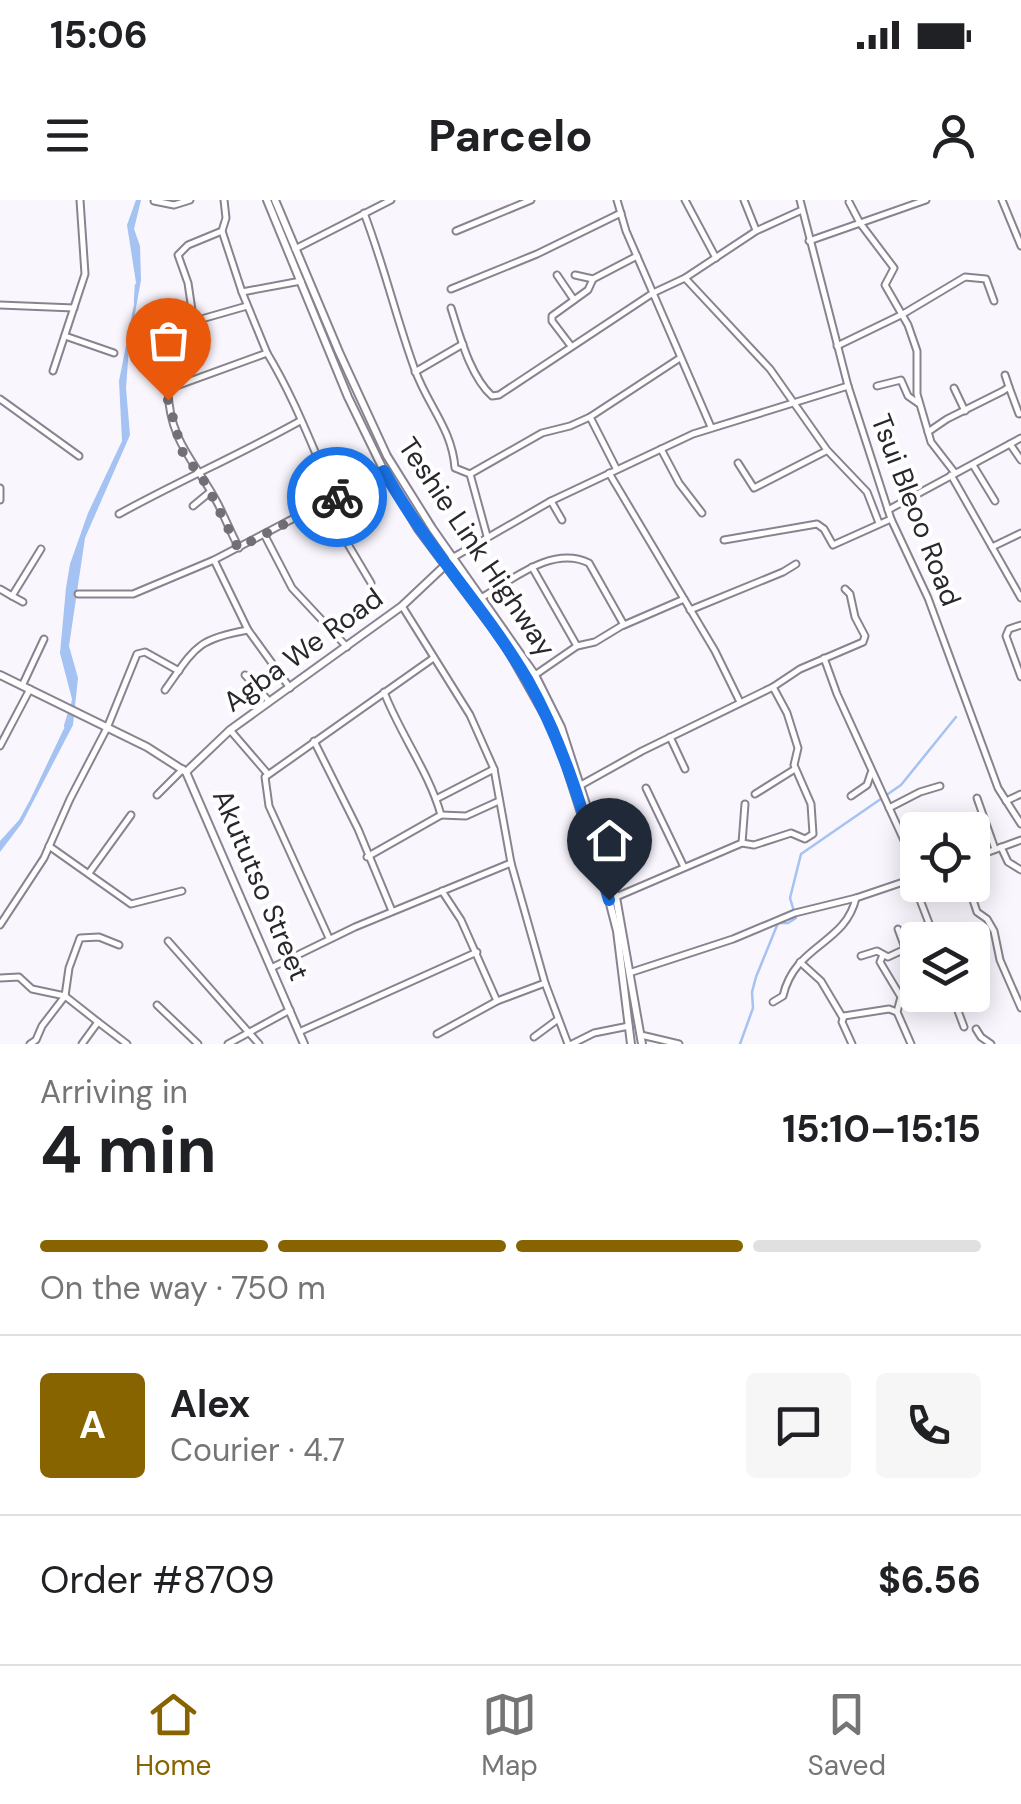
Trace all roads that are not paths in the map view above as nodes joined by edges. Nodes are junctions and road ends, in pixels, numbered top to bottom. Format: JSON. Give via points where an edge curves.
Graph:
{"nodes":[{"id":1,"x":80,"y":200,"type":"edge"},
{"id":2,"x":190,"y":200,"type":"edge"},
{"id":3,"x":224,"y":200,"type":"edge"},
{"id":4,"x":267,"y":200,"type":"edge"},
{"id":5,"x":275,"y":200,"type":"edge"},
{"id":6,"x":390,"y":200,"type":"edge"},
{"id":7,"x":530,"y":200,"type":"edge"},
{"id":8,"x":617,"y":200,"type":"edge"},
{"id":9,"x":686,"y":200,"type":"edge"},
{"id":10,"x":744,"y":200,"type":"edge"},
{"id":11,"x":800,"y":200,"type":"edge"},
{"id":12,"x":926,"y":200,"type":"edge"},
{"id":13,"x":1002,"y":200,"type":"edge"},
{"id":14,"x":154,"y":201,"type":"edge"},
{"id":15,"x":849,"y":202,"type":"edge"},
{"id":16,"x":802,"y":210,"type":"junction"},
{"id":17,"x":621,"y":213,"type":"junction"},
{"id":18,"x":364,"y":214,"type":"junction"},
{"id":19,"x":860,"y":223,"type":"junction"},
{"id":20,"x":222,"y":231,"type":"junction"},
{"id":21,"x":456,"y":231,"type":"dead end"},
{"id":22,"x":756,"y":231,"type":"junction"},
{"id":23,"x":1018,"y":232,"type":"edge"},
{"id":24,"x":810,"y":240,"type":"junction"},
{"id":25,"x":1021,"y":246,"type":"edge"},
{"id":26,"x":295,"y":249,"type":"junction"},
{"id":27,"x":637,"y":256,"type":"junction"},
{"id":28,"x":716,"y":258,"type":"junction"},
{"id":29,"x":575,"y":274,"type":"dead end"},
{"id":30,"x":557,"y":275,"type":"dead end"},
{"id":31,"x":685,"y":278,"type":"junction"},
{"id":32,"x":593,"y":279,"type":"junction"},
{"id":33,"x":301,"y":281,"type":"junction"},
{"id":34,"x":450,"y":289,"type":"dead end"},
{"id":35,"x":242,"y":292,"type":"junction"},
{"id":36,"x":653,"y":293,"type":"junction"},
{"id":37,"x":574,"y":300,"type":"junction"},
{"id":38,"x":994,"y":300,"type":"dead end"},
{"id":39,"x":0,"y":306,"type":"edge"},
{"id":40,"x":248,"y":306,"type":"junction"},
{"id":41,"x":74,"y":308,"type":"junction"},
{"id":42,"x":452,"y":308,"type":"dead end"},
{"id":43,"x":903,"y":314,"type":"junction"},
{"id":44,"x":65,"y":336,"type":"junction"},
{"id":45,"x":463,"y":344,"type":"junction"},
{"id":46,"x":571,"y":346,"type":"junction"},
{"id":47,"x":838,"y":346,"type":"junction"},
{"id":48,"x":267,"y":353,"type":"junction"},
{"id":49,"x":114,"y":354,"type":"dead end"},
{"id":50,"x":681,"y":358,"type":"junction"},
{"id":51,"x":134,"y":359,"type":"dead end"},
{"id":52,"x":53,"y":372,"type":"dead end"},
{"id":53,"x":415,"y":372,"type":"junction"},
{"id":54,"x":1005,"y":375,"type":"dead end"},
{"id":55,"x":848,"y":386,"type":"junction"},
{"id":56,"x":877,"y":386,"type":"dead end"},
{"id":57,"x":1009,"y":387,"type":"junction"},
{"id":58,"x":954,"y":388,"type":"dead end"},
{"id":59,"x":168,"y":389,"type":"junction"},
{"id":60,"x":0,"y":399,"type":"edge"},
{"id":61,"x":792,"y":402,"type":"junction"},
{"id":62,"x":920,"y":405,"type":"junction"},
{"id":63,"x":964,"y":411,"type":"junction"},
{"id":64,"x":1020,"y":414,"type":"edge"},
{"id":65,"x":590,"y":417,"type":"junction"},
{"id":66,"x":300,"y":421,"type":"junction"},
{"id":67,"x":711,"y":427,"type":"junction"},
{"id":68,"x":928,"y":432,"type":"junction"},
{"id":69,"x":1021,"y":438,"type":"edge"},
{"id":70,"x":1010,"y":444,"type":"junction"},
{"id":71,"x":660,"y":448,"type":"junction"},
{"id":72,"x":827,"y":450,"type":"junction"},
{"id":73,"x":79,"y":456,"type":"dead end"},
{"id":74,"x":1021,"y":460,"type":"edge"},
{"id":75,"x":738,"y":463,"type":"dead end"},
{"id":76,"x":972,"y":464,"type":"junction"},
{"id":77,"x":617,"y":469,"type":"junction"},
{"id":78,"x":197,"y":471,"type":"junction"},
{"id":79,"x":384,"y":471,"type":"junction"},
{"id":80,"x":609,"y":473,"type":"junction"},
{"id":81,"x":470,"y":474,"type":"junction"},
{"id":82,"x":953,"y":474,"type":"junction"},
{"id":83,"x":0,"y":488,"type":"edge"},
{"id":84,"x":210,"y":492,"type":"junction"},
{"id":85,"x":334,"y":498,"type":"junction"},
{"id":86,"x":0,"y":500,"type":"edge"},
{"id":87,"x":551,"y":501,"type":"junction"},
{"id":88,"x":994,"y":501,"type":"dead end"},
{"id":89,"x":324,"y":504,"type":"junction"},
{"id":90,"x":193,"y":506,"type":"dead end"},
{"id":91,"x":888,"y":510,"type":"junction"},
{"id":92,"x":702,"y":513,"type":"dead end"},
{"id":93,"x":120,"y":514,"type":"dead end"},
{"id":94,"x":891,"y":519,"type":"junction"},
{"id":95,"x":562,"y":520,"type":"dead end"},
{"id":96,"x":879,"y":523,"type":"junction"},
{"id":97,"x":1021,"y":533,"type":"edge"},
{"id":98,"x":264,"y":534,"type":"junction"},
{"id":99,"x":488,"y":536,"type":"junction"},
{"id":100,"x":724,"y":540,"type":"dead end"},
{"id":101,"x":992,"y":547,"type":"junction"},
{"id":102,"x":238,"y":548,"type":"junction"},
{"id":103,"x":41,"y":549,"type":"dead end"},
{"id":104,"x":454,"y":556,"type":"junction"},
{"id":105,"x":214,"y":560,"type":"junction"},
{"id":106,"x":796,"y":564,"type":"dead end"},
{"id":107,"x":446,"y":566,"type":"junction"},
{"id":108,"x":532,"y":568,"type":"junction"},
{"id":109,"x":371,"y":583,"type":"dead end"},
{"id":110,"x":845,"y":589,"type":"dead end"},
{"id":111,"x":0,"y":590,"type":"edge"},
{"id":112,"x":78,"y":594,"type":"dead end"},
{"id":113,"x":12,"y":596,"type":"junction"},
{"id":114,"x":481,"y":598,"type":"junction"},
{"id":115,"x":1021,"y":598,"type":"edge"},
{"id":116,"x":684,"y":599,"type":"junction"},
{"id":117,"x":23,"y":602,"type":"dead end"},
{"id":118,"x":402,"y":606,"type":"junction"},
{"id":119,"x":690,"y":610,"type":"junction"},
{"id":120,"x":624,"y":625,"type":"junction"},
{"id":121,"x":1021,"y":626,"type":"edge"},
{"id":122,"x":248,"y":630,"type":"junction"},
{"id":123,"x":44,"y":639,"type":"dead end"},
{"id":124,"x":577,"y":646,"type":"junction"},
{"id":125,"x":347,"y":647,"type":"junction"},
{"id":126,"x":432,"y":658,"type":"junction"},
{"id":127,"x":824,"y":658,"type":"junction"},
{"id":128,"x":178,"y":671,"type":"junction"},
{"id":129,"x":0,"y":675,"type":"edge"},
{"id":130,"x":244,"y":675,"type":"dead end"},
{"id":131,"x":535,"y":675,"type":"junction"},
{"id":132,"x":1021,"y":677,"type":"edge"},
{"id":133,"x":773,"y":686,"type":"junction"},
{"id":134,"x":26,"y":688,"type":"junction"},
{"id":135,"x":290,"y":688,"type":"junction"},
{"id":136,"x":166,"y":690,"type":"dead end"},
{"id":137,"x":384,"y":692,"type":"junction"},
{"id":138,"x":269,"y":701,"type":"junction"},
{"id":139,"x":740,"y":702,"type":"junction"},
{"id":140,"x":106,"y":728,"type":"junction"},
{"id":141,"x":230,"y":730,"type":"junction"},
{"id":142,"x":670,"y":737,"type":"junction"},
{"id":143,"x":314,"y":741,"type":"junction"},
{"id":144,"x":0,"y":746,"type":"edge"},
{"id":145,"x":494,"y":769,"type":"junction"},
{"id":146,"x":685,"y":769,"type":"dead end"},
{"id":147,"x":796,"y":769,"type":"junction"},
{"id":148,"x":184,"y":770,"type":"junction"},
{"id":149,"x":871,"y":772,"type":"junction"},
{"id":150,"x":267,"y":774,"type":"junction"},
{"id":151,"x":582,"y":786,"type":"junction"},
{"id":152,"x":940,"y":786,"type":"dead end"},
{"id":153,"x":646,"y":788,"type":"dead end"},
{"id":154,"x":755,"y":794,"type":"dead end"},
{"id":155,"x":1021,"y":794,"type":"edge"},
{"id":156,"x":157,"y":795,"type":"dead end"},
{"id":157,"x":851,"y":796,"type":"dead end"},
{"id":158,"x":977,"y":798,"type":"dead end"},
{"id":159,"x":436,"y":799,"type":"junction"},
{"id":160,"x":499,"y":800,"type":"junction"},
{"id":161,"x":1006,"y":801,"type":"junction"},
{"id":162,"x":744,"y":804,"type":"dead end"},
{"id":163,"x":888,"y":806,"type":"junction"},
{"id":164,"x":131,"y":814,"type":"dead end"},
{"id":165,"x":441,"y":815,"type":"junction"},
{"id":166,"x":1021,"y":824,"type":"edge"},
{"id":167,"x":900,"y":836,"type":"edge"},
{"id":168,"x":1021,"y":840,"type":"edge"},
{"id":169,"x":742,"y":844,"type":"junction"},
{"id":170,"x":49,"y":846,"type":"junction"},
{"id":171,"x":998,"y":848,"type":"junction"},
{"id":172,"x":990,"y":851,"type":"edge"},
{"id":173,"x":367,"y":857,"type":"junction"},
{"id":174,"x":510,"y":863,"type":"junction"},
{"id":175,"x":684,"y":867,"type":"junction"},
{"id":176,"x":1021,"y":870,"type":"edge"},
{"id":177,"x":89,"y":873,"type":"junction"},
{"id":178,"x":900,"y":882,"type":"edge"},
{"id":179,"x":182,"y":891,"type":"dead end"},
{"id":180,"x":442,"y":892,"type":"junction"},
{"id":181,"x":616,"y":896,"type":"junction"},
{"id":182,"x":856,"y":898,"type":"junction"},
{"id":183,"x":974,"y":902,"type":"edge"},
{"id":184,"x":392,"y":911,"type":"junction"},
{"id":185,"x":0,"y":924,"type":"edge"},
{"id":186,"x":898,"y":929,"type":"dead end"},
{"id":187,"x":900,"y":934,"type":"edge"},
{"id":188,"x":329,"y":938,"type":"junction"},
{"id":189,"x":168,"y":941,"type":"dead end"},
{"id":190,"x":120,"y":944,"type":"dead end"},
{"id":191,"x":900,"y":951,"type":"edge"},
{"id":192,"x":477,"y":952,"type":"junction"},
{"id":193,"x":882,"y":955,"type":"junction"},
{"id":194,"x":861,"y":956,"type":"dead end"},
{"id":195,"x":799,"y":961,"type":"junction"},
{"id":196,"x":272,"y":968,"type":"junction"},
{"id":197,"x":632,"y":972,"type":"junction"},
{"id":198,"x":0,"y":978,"type":"edge"},
{"id":199,"x":545,"y":983,"type":"junction"},
{"id":200,"x":65,"y":996,"type":"junction"},
{"id":201,"x":497,"y":1000,"type":"junction"},
{"id":202,"x":772,"y":1002,"type":"dead end"},
{"id":203,"x":158,"y":1005,"type":"dead end"},
{"id":204,"x":1021,"y":1008,"type":"edge"},
{"id":205,"x":290,"y":1010,"type":"junction"},
{"id":206,"x":896,"y":1012,"type":"junction"},
{"id":207,"x":958,"y":1012,"type":"edge"},
{"id":208,"x":843,"y":1018,"type":"junction"},
{"id":209,"x":557,"y":1020,"type":"junction"},
{"id":210,"x":98,"y":1022,"type":"junction"},
{"id":211,"x":629,"y":1026,"type":"junction"},
{"id":212,"x":964,"y":1027,"type":"dead end"},
{"id":213,"x":976,"y":1028,"type":"dead end"},
{"id":214,"x":249,"y":1031,"type":"junction"},
{"id":215,"x":299,"y":1032,"type":"junction"},
{"id":216,"x":437,"y":1034,"type":"dead end"},
{"id":217,"x":534,"y":1037,"type":"dead end"},
{"id":218,"x":641,"y":1039,"type":"edge"},
{"id":219,"x":36,"y":1043,"type":"edge"},
{"id":220,"x":82,"y":1044,"type":"edge"},
{"id":221,"x":127,"y":1044,"type":"edge"},
{"id":222,"x":198,"y":1044,"type":"edge"},
{"id":223,"x":228,"y":1044,"type":"edge"},
{"id":224,"x":259,"y":1044,"type":"edge"},
{"id":225,"x":304,"y":1044,"type":"edge"},
{"id":226,"x":570,"y":1044,"type":"edge"},
{"id":227,"x":632,"y":1044,"type":"edge"},
{"id":228,"x":679,"y":1044,"type":"edge"},
{"id":229,"x":852,"y":1044,"type":"edge"},
{"id":230,"x":912,"y":1044,"type":"edge"},
{"id":231,"x":992,"y":1044,"type":"edge"}],
"edges":[{"from":1,"to":41,"type":"street","via":[[84,274]]},
{"from":2,"to":14,"type":"street"},
{"from":3,"to":20,"type":"street"},
{"from":4,"to":33,"type":"main road","name":"Teshie Link Highway"},
{"from":5,"to":26,"type":"main road","name":"Teshie Link Highway"},
{"from":6,"to":18,"type":"street"},
{"from":7,"to":21,"type":"street"},
{"from":8,"to":17,"type":"street"},
{"from":9,"to":28,"type":"street"},
{"from":10,"to":22,"type":"street"},
{"from":11,"to":16,"type":"street","name":"Tsui Bleoo Road"},
{"from":12,"to":19,"type":"street"},
{"from":13,"to":23,"type":"street"},
{"from":15,"to":19,"type":"street"},
{"from":16,"to":22,"type":"street"},
{"from":16,"to":24,"type":"street","name":"Tsui Bleoo Road"},
{"from":17,"to":27,"type":"street"},
{"from":17,"to":34,"type":"street"},
{"from":18,"to":26,"type":"street"},
{"from":18,"to":53,"type":"street"},
{"from":19,"to":24,"type":"street"},
{"from":19,"to":43,"type":"street","via":[[893,265],[886,285]]},
{"from":20,"to":35,"type":"street"},
{"from":20,"to":40,"type":"street","via":[[178,254],[193,317]]},
{"from":22,"to":28,"type":"street"},
{"from":23,"to":25,"type":"street"},
{"from":24,"to":47,"type":"street","name":"Tsui Bleoo Road"},
{"from":26,"to":104,"type":"main road","name":"Teshie Link Highway","via":[[371,425]]},
{"from":27,"to":32,"type":"street"},
{"from":27,"to":36,"type":"street"},
{"from":28,"to":31,"type":"street"},
{"from":29,"to":32,"type":"street"},
{"from":30,"to":37,"type":"street"},
{"from":31,"to":36,"type":"street"},
{"from":31,"to":61,"type":"street","via":[[758,354]]},
{"from":32,"to":37,"type":"street"},
{"from":33,"to":35,"type":"street"},
{"from":33,"to":79,"type":"main road","name":"Teshie Link Highway"},
{"from":35,"to":40,"type":"street"},
{"from":36,"to":46,"type":"street"},
{"from":36,"to":50,"type":"street"},
{"from":37,"to":46,"type":"street","via":[[551,318]]},
{"from":38,"to":43,"type":"street","via":[[986,279],[965,278]]},
{"from":39,"to":41,"type":"street"},
{"from":40,"to":48,"type":"street"},
{"from":41,"to":44,"type":"street"},
{"from":42,"to":45,"type":"street"},
{"from":43,"to":47,"type":"street"},
{"from":43,"to":62,"type":"street","via":[[916,351]]},
{"from":44,"to":49,"type":"street"},
{"from":44,"to":52,"type":"street"},
{"from":45,"to":46,"type":"street","via":[[492,396]]},
{"from":45,"to":53,"type":"street"},
{"from":47,"to":55,"type":"street","name":"Tsui Bleoo Road"},
{"from":48,"to":59,"type":"street"},
{"from":48,"to":66,"type":"street"},
{"from":50,"to":65,"type":"street"},
{"from":50,"to":67,"type":"street"},
{"from":51,"to":59,"type":"street","via":[[165,367]]},
{"from":53,"to":81,"type":"street","via":[[449,435],[455,468]]},
{"from":54,"to":57,"type":"street"},
{"from":55,"to":61,"type":"street"},
{"from":55,"to":91,"type":"street","name":"Tsui Bleoo Road"},
{"from":56,"to":62,"type":"street","via":[[901,380]]},
{"from":57,"to":63,"type":"street"},
{"from":57,"to":64,"type":"street"},
{"from":58,"to":63,"type":"street"},
{"from":59,"to":78,"type":"street","via":[[178,439]]},
{"from":60,"to":73,"type":"street"},
{"from":61,"to":67,"type":"street"},
{"from":61,"to":72,"type":"street"},
{"from":62,"to":68,"type":"street"},
{"from":63,"to":68,"type":"street"},
{"from":65,"to":77,"type":"street"},
{"from":65,"to":81,"type":"street","via":[[542,433]]},
{"from":66,"to":78,"type":"street"},
{"from":66,"to":85,"type":"street"},
{"from":67,"to":71,"type":"street"},
{"from":68,"to":82,"type":"street"},
{"from":69,"to":70,"type":"street"},
{"from":70,"to":74,"type":"street"},
{"from":70,"to":76,"type":"street"},
{"from":71,"to":77,"type":"street"},
{"from":71,"to":92,"type":"street"},
{"from":72,"to":75,"type":"street","via":[[754,488]]},
{"from":72,"to":96,"type":"street","via":[[867,492]]},
{"from":76,"to":82,"type":"street"},
{"from":76,"to":88,"type":"street"},
{"from":77,"to":80,"type":"street"},
{"from":78,"to":84,"type":"street"},
{"from":78,"to":93,"type":"street"},
{"from":79,"to":85,"type":"street"},
{"from":79,"to":107,"type":"main road","name":"Teshie Link Highway"},
{"from":80,"to":87,"type":"street"},
{"from":80,"to":116,"type":"street"},
{"from":81,"to":99,"type":"street"},
{"from":82,"to":91,"type":"street"},
{"from":82,"to":101,"type":"street"},
{"from":83,"to":86,"type":"street"},
{"from":84,"to":90,"type":"street"},
{"from":84,"to":102,"type":"street"},
{"from":85,"to":89,"type":"street"},
{"from":87,"to":95,"type":"street"},
{"from":87,"to":99,"type":"street"},
{"from":89,"to":98,"type":"street"},
{"from":89,"to":109,"type":"street"},
{"from":91,"to":94,"type":"street","name":"Tsui Bleoo Road"},
{"from":94,"to":96,"type":"street"},
{"from":94,"to":161,"type":"street","name":"Tsui Bleoo Road"},
{"from":96,"to":100,"type":"street","via":[[833,545],[817,524]]},
{"from":97,"to":101,"type":"street"},
{"from":98,"to":102,"type":"street"},
{"from":98,"to":125,"type":"street","via":[[292,588]]},
{"from":99,"to":104,"type":"street"},
{"from":101,"to":115,"type":"street"},
{"from":102,"to":105,"type":"street"},
{"from":103,"to":113,"type":"street"},
{"from":104,"to":107,"type":"main road","name":"Agba We Road"},
{"from":104,"to":114,"type":"main road","name":"Teshie Link Highway"},
{"from":105,"to":112,"type":"street","via":[[132,594]]},
{"from":105,"to":122,"type":"street"},
{"from":106,"to":119,"type":"street"},
{"from":107,"to":118,"type":"main road","name":"Agba We Road"},
{"from":107,"to":211,"type":"main road","name":"Teshie Link Highway","via":[[504,643],[556,735],[617,931]]},
{"from":108,"to":114,"type":"street"},
{"from":108,"to":120,"type":"street","via":[[558,557],[588,563]]},
{"from":108,"to":124,"type":"street"},
{"from":110,"to":127,"type":"street","via":[[865,640]]},
{"from":111,"to":113,"type":"street"},
{"from":113,"to":117,"type":"street"},
{"from":114,"to":131,"type":"main road","name":"Teshie Link Highway"},
{"from":116,"to":119,"type":"street"},
{"from":116,"to":120,"type":"street"},
{"from":118,"to":125,"type":"main road","name":"Agba We Road"},
{"from":118,"to":126,"type":"street"},
{"from":119,"to":139,"type":"street"},
{"from":120,"to":124,"type":"street"},
{"from":121,"to":132,"type":"street","via":[[1006,636]]},
{"from":122,"to":128,"type":"street","via":[[208,638]]},
{"from":122,"to":135,"type":"street"},
{"from":123,"to":134,"type":"street"},
{"from":124,"to":131,"type":"street"},
{"from":125,"to":135,"type":"main road","name":"Agba We Road"},
{"from":126,"to":137,"type":"street"},
{"from":126,"to":145,"type":"street","via":[[470,715]]},
{"from":127,"to":133,"type":"street"},
{"from":127,"to":149,"type":"street"},
{"from":128,"to":136,"type":"street"},
{"from":128,"to":140,"type":"street","via":[[137,654]]},
{"from":129,"to":134,"type":"main road","name":"Akututso Street"},
{"from":130,"to":138,"type":"street"},
{"from":131,"to":151,"type":"main road","name":"Teshie Link Highway"},
{"from":133,"to":139,"type":"street"},
{"from":133,"to":147,"type":"street","via":[[798,748]]},
{"from":134,"to":140,"type":"main road","name":"Akututso Street"},
{"from":134,"to":144,"type":"street"},
{"from":135,"to":138,"type":"main road","name":"Agba We Road"},
{"from":137,"to":143,"type":"street"},
{"from":137,"to":159,"type":"street"},
{"from":138,"to":141,"type":"main road","name":"Agba We Road"},
{"from":139,"to":142,"type":"street"},
{"from":140,"to":148,"type":"main road","name":"Akututso Street"},
{"from":140,"to":170,"type":"street"},
{"from":141,"to":148,"type":"main road","name":"Agba We Road"},
{"from":141,"to":150,"type":"street"},
{"from":142,"to":146,"type":"street"},
{"from":142,"to":151,"type":"street"},
{"from":143,"to":150,"type":"street"},
{"from":143,"to":173,"type":"street"},
{"from":145,"to":159,"type":"street"},
{"from":145,"to":160,"type":"street"},
{"from":147,"to":154,"type":"street"},
{"from":147,"to":169,"type":"street","via":[[811,804],[813,834]]},
{"from":148,"to":156,"type":"street"},
{"from":148,"to":196,"type":"main road","name":"Akututso Street"},
{"from":149,"to":157,"type":"street","via":[[868,785]]},
{"from":149,"to":163,"type":"street"},
{"from":150,"to":188,"type":"street","via":[[269,806]]},
{"from":151,"to":181,"type":"main road","name":"Teshie Link Highway"},
{"from":152,"to":163,"type":"street"},
{"from":153,"to":175,"type":"street"},
{"from":155,"to":161,"type":"street"},
{"from":158,"to":171,"type":"street"},
{"from":159,"to":165,"type":"street"},
{"from":160,"to":165,"type":"street","via":[[466,816]]},
{"from":160,"to":174,"type":"street"},
{"from":161,"to":166,"type":"street","name":"Tsui Bleoo Road"},
{"from":162,"to":169,"type":"street"},
{"from":163,"to":167,"type":"street"},
{"from":164,"to":177,"type":"street"},
{"from":165,"to":173,"type":"street"},
{"from":168,"to":171,"type":"street"},
{"from":169,"to":175,"type":"street"},
{"from":170,"to":177,"type":"street"},
{"from":170,"to":185,"type":"street"},
{"from":171,"to":172,"type":"street"},
{"from":171,"to":176,"type":"street"},
{"from":173,"to":184,"type":"street"},
{"from":174,"to":180,"type":"street"},
{"from":174,"to":199,"type":"street"},
{"from":175,"to":181,"type":"street"},
{"from":177,"to":179,"type":"street","via":[[131,904]]},
{"from":178,"to":182,"type":"street"},
{"from":180,"to":184,"type":"street"},
{"from":180,"to":192,"type":"street"},
{"from":181,"to":197,"type":"main road","name":"Teshie Link Highway"},
{"from":182,"to":195,"type":"street","via":[[844,925]]},
{"from":182,"to":197,"type":"street","via":[[794,913]]},
{"from":183,"to":204,"type":"street","via":[[994,931]]},
{"from":184,"to":188,"type":"street"},
{"from":186,"to":187,"type":"street"},
{"from":188,"to":196,"type":"street"},
{"from":189,"to":214,"type":"street"},
{"from":190,"to":200,"type":"street","via":[[80,938]]},
{"from":191,"to":193,"type":"street"},
{"from":192,"to":201,"type":"street"},
{"from":192,"to":215,"type":"street"},
{"from":193,"to":194,"type":"street"},
{"from":193,"to":206,"type":"street","via":[[901,998]]},
{"from":195,"to":202,"type":"street","via":[[783,996]]},
{"from":195,"to":208,"type":"street","via":[[821,981]]},
{"from":196,"to":205,"type":"main road","name":"Akututso Street"},
{"from":197,"to":218,"type":"main road","name":"Teshie Link Highway"},
{"from":198,"to":200,"type":"street","via":[[18,977],[32,989]]},
{"from":199,"to":201,"type":"street"},
{"from":199,"to":209,"type":"street"},
{"from":200,"to":210,"type":"street"},
{"from":200,"to":219,"type":"street"},
{"from":201,"to":216,"type":"street"},
{"from":203,"to":222,"type":"street"},
{"from":205,"to":214,"type":"street"},
{"from":205,"to":215,"type":"main road","name":"Akututso Street"},
{"from":206,"to":208,"type":"street"},
{"from":206,"to":230,"type":"street"},
{"from":207,"to":212,"type":"street"},
{"from":208,"to":229,"type":"street"},
{"from":209,"to":217,"type":"street"},
{"from":209,"to":226,"type":"street"},
{"from":210,"to":220,"type":"street"},
{"from":210,"to":221,"type":"street"},
{"from":211,"to":226,"type":"street"},
{"from":211,"to":227,"type":"main road","name":"Teshie Link Highway"},
{"from":213,"to":231,"type":"street"},
{"from":214,"to":223,"type":"street"},
{"from":214,"to":224,"type":"street"},
{"from":215,"to":225,"type":"main road","name":"Akututso Street"},
{"from":218,"to":228,"type":"street"}]}
